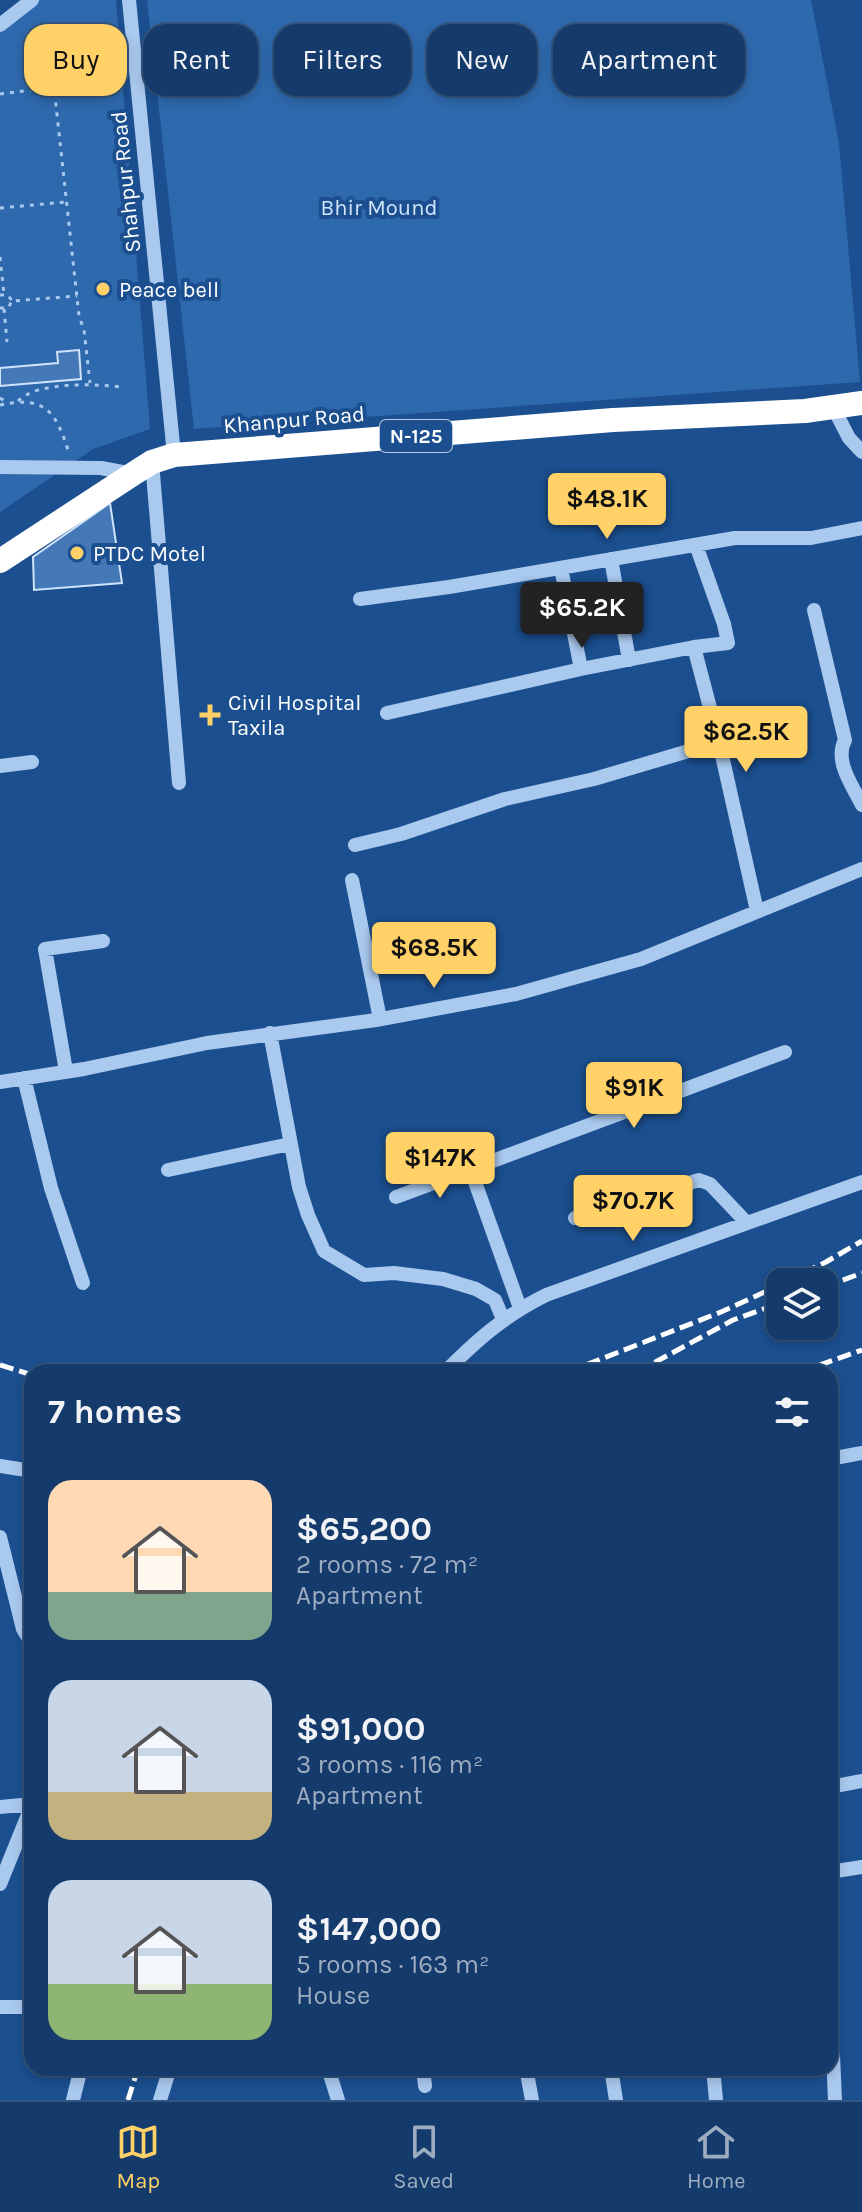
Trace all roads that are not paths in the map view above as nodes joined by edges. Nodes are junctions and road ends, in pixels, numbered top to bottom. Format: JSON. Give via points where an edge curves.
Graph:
{"nodes":[{"id":1,"x":32,"y":0,"type":"edge"},
{"id":2,"x":129,"y":0,"type":"edge"},
{"id":3,"x":0,"y":25,"type":"edge"},
{"id":4,"x":862,"y":403,"type":"edge"},
{"id":5,"x":834,"y":409,"type":"junction"},
{"id":6,"x":862,"y":452,"type":"edge"},
{"id":7,"x":153,"y":464,"type":"junction"},
{"id":8,"x":0,"y":467,"type":"edge"},
{"id":9,"x":862,"y":528,"type":"edge"},
{"id":10,"x":696,"y":545,"type":"junction"},
{"id":11,"x":611,"y":559,"type":"junction"},
{"id":12,"x":0,"y":561,"type":"edge"},
{"id":13,"x":561,"y":568,"type":"junction"},
{"id":14,"x":360,"y":599,"type":"dead end"},
{"id":15,"x":814,"y":610,"type":"dead end"},
{"id":16,"x":694,"y":647,"type":"junction"},
{"id":17,"x":629,"y":660,"type":"junction"},
{"id":18,"x":581,"y":669,"type":"junction"},
{"id":19,"x":387,"y":713,"type":"dead end"},
{"id":20,"x":719,"y":742,"type":"junction"},
{"id":21,"x":32,"y":762,"type":"dead end"},
{"id":22,"x":0,"y":766,"type":"edge"},
{"id":23,"x":179,"y":783,"type":"dead end"},
{"id":24,"x":862,"y":805,"type":"edge"},
{"id":25,"x":355,"y":845,"type":"dead end"},
{"id":26,"x":862,"y":869,"type":"edge"},
{"id":27,"x":352,"y":880,"type":"dead end"},
{"id":28,"x":757,"y":911,"type":"junction"},
{"id":29,"x":103,"y":941,"type":"dead end"},
{"id":30,"x":380,"y":1019,"type":"junction"},
{"id":31,"x":270,"y":1033,"type":"junction"},
{"id":32,"x":785,"y":1052,"type":"dead end"},
{"id":33,"x":66,"y":1071,"type":"junction"},
{"id":34,"x":24,"y":1078,"type":"junction"},
{"id":35,"x":0,"y":1082,"type":"edge"},
{"id":36,"x":290,"y":1144,"type":"junction"},
{"id":37,"x":470,"y":1168,"type":"junction"},
{"id":38,"x":168,"y":1170,"type":"dead end"},
{"id":39,"x":862,"y":1182,"type":"edge"},
{"id":40,"x":396,"y":1197,"type":"dead end"},
{"id":41,"x":575,"y":1218,"type":"dead end"},
{"id":42,"x":747,"y":1223,"type":"junction"},
{"id":43,"x":83,"y":1283,"type":"dead end"},
{"id":44,"x":520,"y":1308,"type":"junction"},
{"id":45,"x":503,"y":1319,"type":"junction"},
{"id":46,"x":453,"y":1364,"type":"edge"},
{"id":47,"x":862,"y":1453,"type":"edge"},
{"id":48,"x":838,"y":1458,"type":"edge"},
{"id":49,"x":0,"y":1466,"type":"edge"},
{"id":50,"x":24,"y":1470,"type":"edge"},
{"id":51,"x":0,"y":1537,"type":"edge"},
{"id":52,"x":4,"y":1570,"type":"edge"},
{"id":53,"x":24,"y":1631,"type":"edge"},
{"id":54,"x":862,"y":1781,"type":"edge"},
{"id":55,"x":838,"y":1786,"type":"edge"},
{"id":56,"x":24,"y":1805,"type":"edge"},
{"id":57,"x":0,"y":1807,"type":"edge"},
{"id":58,"x":24,"y":1824,"type":"edge"},
{"id":59,"x":862,"y":1867,"type":"edge"},
{"id":60,"x":838,"y":1871,"type":"edge"},
{"id":61,"x":0,"y":1884,"type":"edge"},
{"id":62,"x":0,"y":2007,"type":"edge"},
{"id":63,"x":24,"y":2007,"type":"edge"},
{"id":64,"x":79,"y":2076,"type":"edge"},
{"id":65,"x":168,"y":2076,"type":"edge"},
{"id":66,"x":330,"y":2076,"type":"edge"},
{"id":67,"x":424,"y":2076,"type":"edge"},
{"id":68,"x":528,"y":2076,"type":"edge"},
{"id":69,"x":612,"y":2076,"type":"edge"},
{"id":70,"x":714,"y":2076,"type":"edge"},
{"id":71,"x":834,"y":2076,"type":"edge"},
{"id":72,"x":425,"y":2086,"type":"dead end"},
{"id":73,"x":73,"y":2100,"type":"edge"},
{"id":74,"x":160,"y":2100,"type":"edge"},
{"id":75,"x":338,"y":2100,"type":"edge"},
{"id":76,"x":532,"y":2100,"type":"edge"},
{"id":77,"x":616,"y":2100,"type":"edge"},
{"id":78,"x":716,"y":2100,"type":"edge"},
{"id":79,"x":835,"y":2100,"type":"edge"}],
"edges":[{"from":1,"to":3,"type":"street"},
{"from":2,"to":7,"type":"street","name":"Shahpur Road"},
{"from":4,"to":5,"type":"highway","name":"Khanpur Road","number":"N-125"},
{"from":5,"to":6,"type":"street"},
{"from":5,"to":7,"type":"highway","name":"Khanpur Road","number":"N-125","via":[[613,420]]},
{"from":7,"to":8,"type":"street"},
{"from":7,"to":12,"type":"highway","name":"Khanpur Road","number":"N-125"},
{"from":7,"to":23,"type":"street","name":"Shahpur Road"},
{"from":9,"to":10,"type":"street","via":[[830,536],[735,538]]},
{"from":10,"to":11,"type":"street"},
{"from":10,"to":16,"type":"street","via":[[728,643]]},
{"from":11,"to":13,"type":"street"},
{"from":11,"to":17,"type":"street"},
{"from":13,"to":14,"type":"street"},
{"from":13,"to":18,"type":"street"},
{"from":15,"to":24,"type":"street","via":[[845,740],[840,750],[843,765]]},
{"from":16,"to":17,"type":"street"},
{"from":16,"to":20,"type":"street"},
{"from":17,"to":18,"type":"street"},
{"from":18,"to":19,"type":"street"},
{"from":20,"to":25,"type":"street"},
{"from":20,"to":28,"type":"street"},
{"from":21,"to":22,"type":"street"},
{"from":26,"to":28,"type":"street"},
{"from":27,"to":30,"type":"street"},
{"from":28,"to":30,"type":"street","via":[[641,959],[516,994]]},
{"from":29,"to":33,"type":"street","via":[[45,949]]},
{"from":30,"to":31,"type":"street"},
{"from":31,"to":33,"type":"street"},
{"from":31,"to":36,"type":"street"},
{"from":32,"to":37,"type":"street"},
{"from":33,"to":34,"type":"street"},
{"from":34,"to":35,"type":"street"},
{"from":34,"to":43,"type":"street","via":[[51,1188]]},
{"from":36,"to":38,"type":"street"},
{"from":36,"to":45,"type":"street","via":[[299,1187],[324,1251],[364,1275],[443,1279],[476,1289],[495,1300]]},
{"from":37,"to":40,"type":"street"},
{"from":37,"to":44,"type":"street"},
{"from":39,"to":42,"type":"street"},
{"from":41,"to":42,"type":"street","via":[[699,1180],[710,1184]]},
{"from":42,"to":44,"type":"street"},
{"from":44,"to":45,"type":"street"},
{"from":45,"to":46,"type":"street"},
{"from":47,"to":48,"type":"street"},
{"from":49,"to":50,"type":"street"},
{"from":51,"to":52,"type":"street"},
{"from":52,"to":53,"type":"street"},
{"from":54,"to":55,"type":"street"},
{"from":56,"to":57,"type":"street"},
{"from":58,"to":61,"type":"street"},
{"from":59,"to":60,"type":"street"},
{"from":62,"to":63,"type":"street"},
{"from":64,"to":73,"type":"street"},
{"from":65,"to":74,"type":"street"},
{"from":66,"to":75,"type":"street"},
{"from":67,"to":72,"type":"street"},
{"from":68,"to":76,"type":"street"},
{"from":69,"to":77,"type":"street"},
{"from":70,"to":78,"type":"street"},
{"from":71,"to":79,"type":"street"}]}
